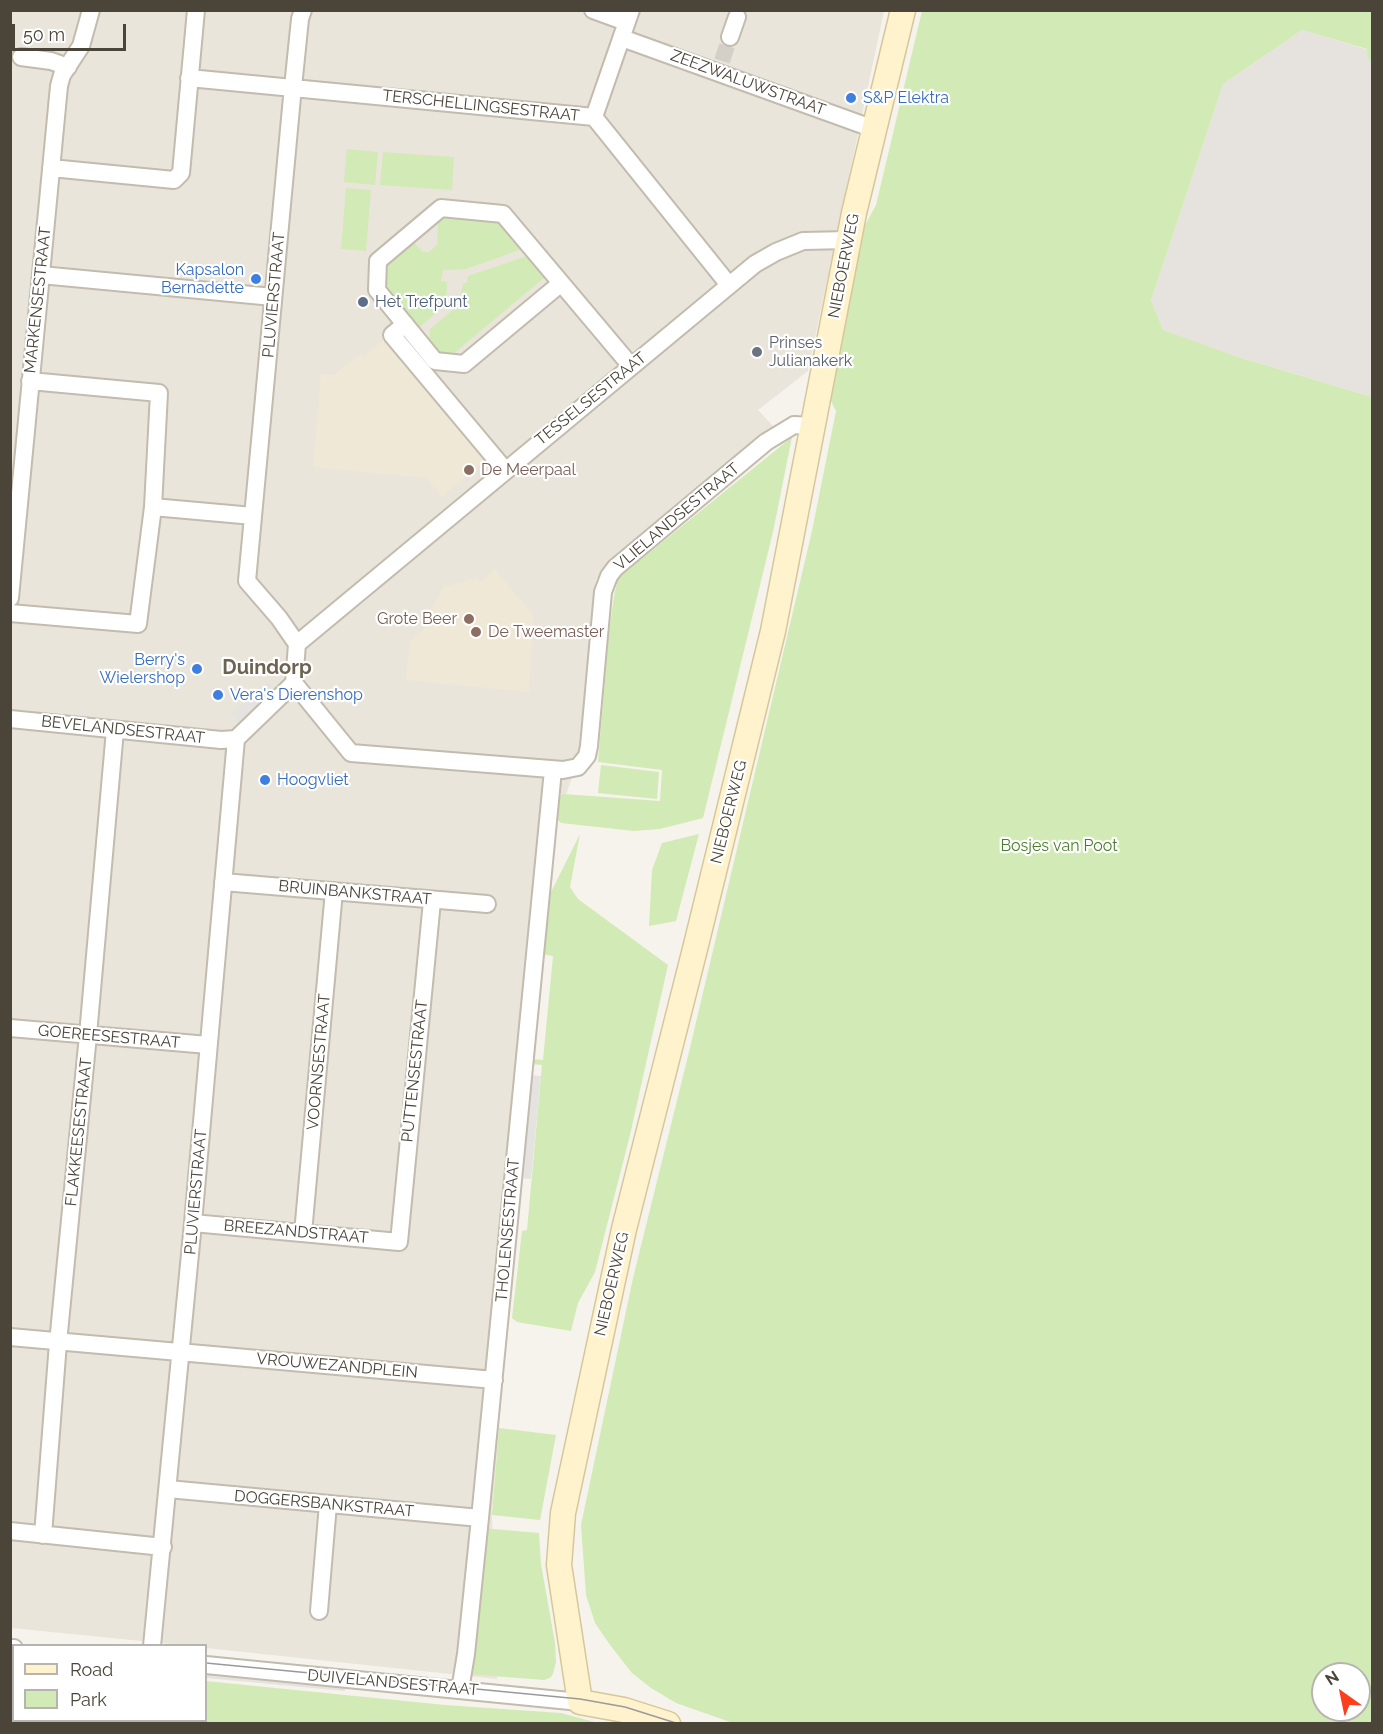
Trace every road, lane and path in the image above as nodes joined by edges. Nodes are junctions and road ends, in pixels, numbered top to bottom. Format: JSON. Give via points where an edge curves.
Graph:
{"nodes":[{"id":1,"x":91,"y":10,"type":"edge"},
{"id":2,"x":196,"y":10,"type":"edge"},
{"id":3,"x":303,"y":10,"type":"edge"},
{"id":4,"x":593,"y":10,"type":"edge"},
{"id":5,"x":903,"y":10,"type":"edge"},
{"id":6,"x":737,"y":17,"type":"dead end"},
{"id":7,"x":627,"y":24,"type":"edge"},
{"id":8,"x":730,"y":37,"type":"tunnel mouth"},
{"id":9,"x":21,"y":57,"type":"dead end"},
{"id":10,"x":68,"y":67,"type":"junction"},
{"id":11,"x":189,"y":78,"type":"junction"},
{"id":12,"x":293,"y":88,"type":"junction"},
{"id":13,"x":594,"y":117,"type":"junction"},
{"id":14,"x":874,"y":129,"type":"junction"},
{"id":15,"x":51,"y":168,"type":"junction"},
{"id":16,"x":849,"y":240,"type":"junction"},
{"id":17,"x":41,"y":275,"type":"junction"},
{"id":18,"x":560,"y":284,"type":"junction"},
{"id":19,"x":729,"y":285,"type":"junction"},
{"id":20,"x":273,"y":297,"type":"junction"},
{"id":21,"x":405,"y":324,"type":"junction"},
{"id":22,"x":631,"y":366,"type":"junction"},
{"id":23,"x":30,"y":381,"type":"junction"},
{"id":24,"x":812,"y":426,"type":"junction"},
{"id":25,"x":505,"y":470,"type":"junction"},
{"id":26,"x":153,"y":507,"type":"junction"},
{"id":27,"x":254,"y":516,"type":"junction"},
{"id":28,"x":10,"y":598,"type":"edge"},
{"id":29,"x":10,"y":613,"type":"edge"},
{"id":30,"x":297,"y":644,"type":"junction"},
{"id":31,"x":294,"y":683,"type":"junction"},
{"id":32,"x":10,"y":719,"type":"edge"},
{"id":33,"x":115,"y":729,"type":"junction"},
{"id":34,"x":236,"y":739,"type":"junction"},
{"id":35,"x":553,"y":770,"type":"junction"},
{"id":36,"x":223,"y":882,"type":"junction"},
{"id":37,"x":334,"y":891,"type":"junction"},
{"id":38,"x":432,"y":901,"type":"junction"},
{"id":39,"x":487,"y":904,"type":"dead end"},
{"id":40,"x":10,"y":1028,"type":"edge"},
{"id":41,"x":88,"y":1035,"type":"junction"},
{"id":42,"x":208,"y":1045,"type":"junction"},
{"id":43,"x":193,"y":1223,"type":"junction"},
{"id":44,"x":303,"y":1233,"type":"junction"},
{"id":45,"x":399,"y":1242,"type":"joint"},
{"id":46,"x":10,"y":1337,"type":"edge"},
{"id":47,"x":58,"y":1343,"type":"junction"},
{"id":48,"x":180,"y":1353,"type":"junction"},
{"id":49,"x":494,"y":1380,"type":"junction"},
{"id":50,"x":168,"y":1489,"type":"junction"},
{"id":51,"x":328,"y":1504,"type":"junction"},
{"id":52,"x":480,"y":1518,"type":"junction"},
{"id":53,"x":10,"y":1531,"type":"edge"},
{"id":54,"x":43,"y":1535,"type":"junction"},
{"id":55,"x":163,"y":1547,"type":"junction"},
{"id":56,"x":319,"y":1611,"type":"dead end"},
{"id":57,"x":568,"y":1612,"type":"junction"},
{"id":58,"x":152,"y":1644,"type":"edge"},
{"id":59,"x":207,"y":1665,"type":"edge"},
{"id":60,"x":460,"y":1690,"type":"junction"},
{"id":61,"x":580,"y":1702,"type":"junction"},
{"id":62,"x":606,"y":1707,"type":"junction"},
{"id":63,"x":668,"y":1724,"type":"edge"}],
"edges":[{"from":1,"to":10,"type":"street","name":"MARKENSESTRAAT","via":[[81,46]]},
{"from":2,"to":11,"type":"street"},
{"from":3,"to":12,"type":"street","name":"PLUVIERSTRAAT"},
{"from":4,"to":7,"type":"street","name":"ZEEZWALUWSTRAAT"},
{"from":5,"to":14,"type":"street","name":"NIEBOERWEG"},
{"from":6,"to":8,"type":"street"},
{"from":7,"to":13,"type":"street"},
{"from":7,"to":14,"type":"street","name":"ZEEZWALUWSTRAAT","via":[[720,67]]},
{"from":9,"to":10,"type":"street"},
{"from":10,"to":15,"type":"street","name":"MARKENSESTRAAT","via":[[59,86]]},
{"from":11,"to":12,"type":"street","name":"TERSCHELLINGSESTRAAT"},
{"from":11,"to":15,"type":"street","via":[[181,173],[174,180]]},
{"from":12,"to":13,"type":"street","name":"TERSCHELLINGSESTRAAT"},
{"from":12,"to":20,"type":"street","name":"PLUVIERSTRAAT"},
{"from":13,"to":19,"type":"street","name":"TERSCHELLINGSESTRAAT"},
{"from":14,"to":16,"type":"street","name":"NIEBOERWEG"},
{"from":15,"to":17,"type":"street","name":"MARKENSESTRAAT"},
{"from":16,"to":19,"type":"street","name":"TESSELSESTRAAT","via":[[803,241],[755,264]]},
{"from":16,"to":24,"type":"street","name":"NIEBOERWEG"},
{"from":17,"to":20,"type":"street"},
{"from":17,"to":23,"type":"street","name":"MARKENSESTRAAT"},
{"from":18,"to":21,"type":"street","via":[[464,364],[435,361]]},
{"from":18,"to":21,"type":"street","via":[[503,214],[441,208],[378,261],[376,290]]},
{"from":18,"to":22,"type":"street"},
{"from":19,"to":22,"type":"street","name":"TESSELSESTRAAT"},
{"from":20,"to":27,"type":"street","name":"PLUVIERSTRAAT"},
{"from":21,"to":25,"type":"street","via":[[392,335]]},
{"from":22,"to":25,"type":"street","name":"TESSELSESTRAAT"},
{"from":23,"to":26,"type":"street","via":[[159,393]]},
{"from":23,"to":28,"type":"street","name":"MARKENSESTRAAT"},
{"from":24,"to":35,"type":"street","name":"VLIELANDSESTRAAT","via":[[794,425],[766,442],[615,568],[603,592],[587,756],[571,770]]},
{"from":24,"to":57,"type":"street","name":"NIEBOERWEG","via":[[773,631],[624,1229],[570,1478],[559,1565]]},
{"from":25,"to":30,"type":"street","name":"TESSELSESTRAAT"},
{"from":26,"to":27,"type":"street"},
{"from":26,"to":29,"type":"street","via":[[138,624]]},
{"from":27,"to":30,"type":"street","name":"PLUVIERSTRAAT","via":[[247,581]]},
{"from":30,"to":31,"type":"street"},
{"from":31,"to":34,"type":"street"},
{"from":31,"to":35,"type":"street","via":[[351,753]]},
{"from":32,"to":33,"type":"street","name":"BEVELANDSESTRAAT"},
{"from":33,"to":34,"type":"street","name":"BEVELANDSESTRAAT"},
{"from":33,"to":41,"type":"street","name":"FLAKKEESESTRAAT"},
{"from":34,"to":36,"type":"street","name":"PLUVIERSTRAAT"},
{"from":35,"to":49,"type":"street","name":"THOLENSESTRAAT"},
{"from":36,"to":37,"type":"street","name":"BRUINBANKSTRAAT"},
{"from":36,"to":42,"type":"street","name":"PLUVIERSTRAAT"},
{"from":37,"to":38,"type":"street","name":"BRUINBANKSTRAAT"},
{"from":37,"to":44,"type":"street","name":"VOORNSESTRAAT"},
{"from":38,"to":39,"type":"street","name":"BRUINBANKSTRAAT"},
{"from":38,"to":45,"type":"street","name":"PUTTENSESTRAAT"},
{"from":40,"to":41,"type":"street","name":"GOEREESESTRAAT"},
{"from":41,"to":42,"type":"street","name":"GOEREESESTRAAT"},
{"from":41,"to":47,"type":"street","name":"FLAKKEESESTRAAT"},
{"from":42,"to":43,"type":"street","name":"PLUVIERSTRAAT"},
{"from":43,"to":44,"type":"street","name":"BREEZANDSTRAAT"},
{"from":43,"to":48,"type":"street","name":"PLUVIERSTRAAT"},
{"from":44,"to":45,"type":"street","name":"BREEZANDSTRAAT"},
{"from":46,"to":47,"type":"street","name":"VROUWEZANDPLEIN"},
{"from":47,"to":48,"type":"street","name":"VROUWEZANDPLEIN"},
{"from":47,"to":54,"type":"street","name":"FLAKKEESESTRAAT"},
{"from":48,"to":49,"type":"street","name":"VROUWEZANDPLEIN"},
{"from":48,"to":50,"type":"street","name":"PLUVIERSTRAAT"},
{"from":49,"to":52,"type":"street","name":"THOLENSESTRAAT"},
{"from":50,"to":51,"type":"street","name":"DOGGERSBANKSTRAAT"},
{"from":50,"to":55,"type":"street","name":"PLUVIERSTRAAT"},
{"from":51,"to":52,"type":"street","name":"DOGGERSBANKSTRAAT"},
{"from":51,"to":56,"type":"street"},
{"from":52,"to":60,"type":"street","name":"THOLENSESTRAAT"},
{"from":53,"to":54,"type":"street"},
{"from":54,"to":55,"type":"street"},
{"from":55,"to":58,"type":"street","name":"PLUVIERSTRAAT"},
{"from":57,"to":61,"type":"street","name":"NIEBOERWEG"},
{"from":57,"to":62,"type":"street","name":"NIEBOERWEG"},
{"from":59,"to":60,"type":"street","name":"DUIVELANDSESTRAAT"},
{"from":60,"to":61,"type":"street","name":"DUIVELANDSESTRAAT"},
{"from":61,"to":62,"type":"street"},
{"from":62,"to":63,"type":"street"}]}
